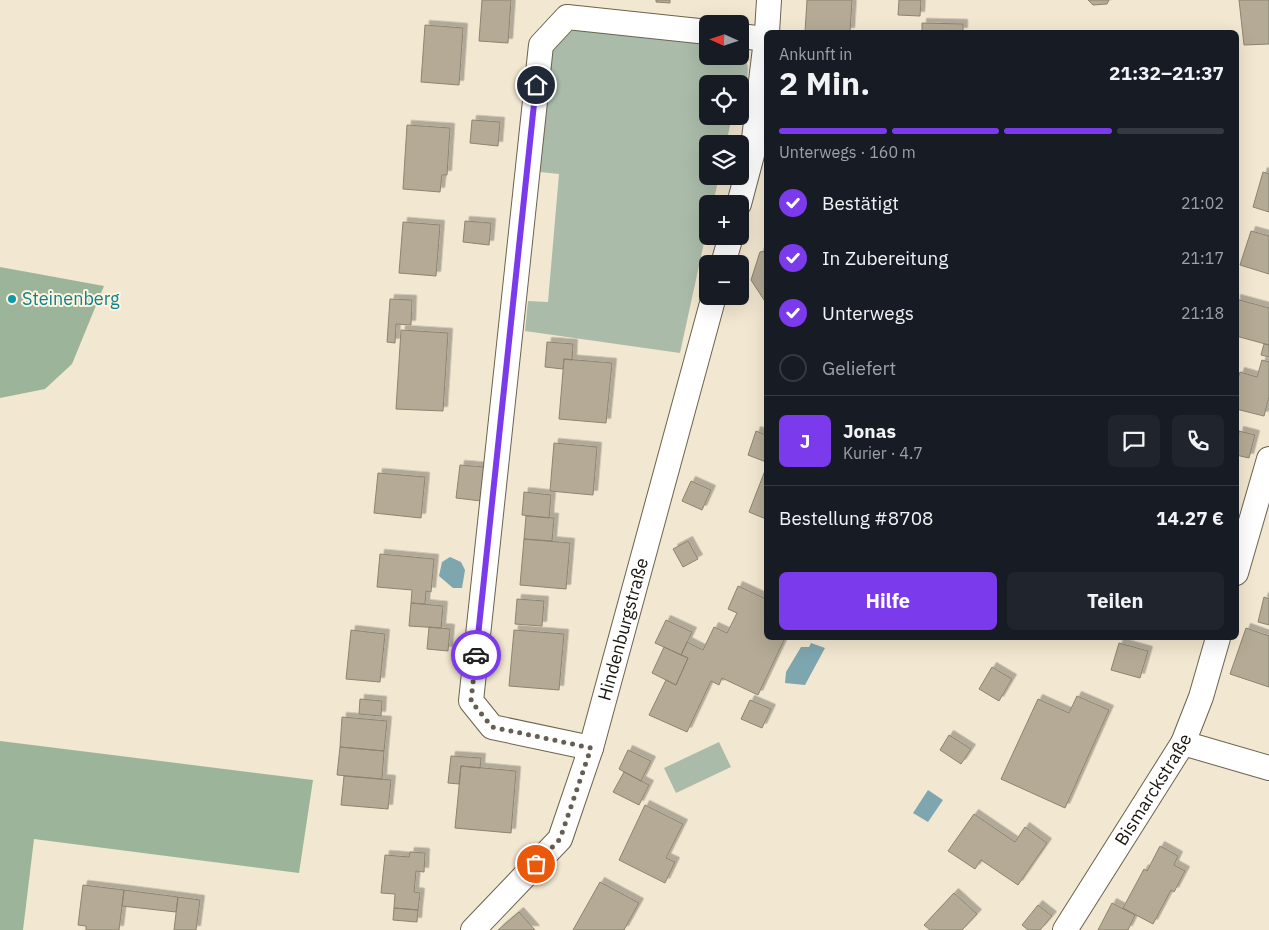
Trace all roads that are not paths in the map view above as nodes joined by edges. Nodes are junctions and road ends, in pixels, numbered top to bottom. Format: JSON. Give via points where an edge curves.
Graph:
{"nodes":[{"id":1,"x":769,"y":0,"type":"edge"},
{"id":2,"x":767,"y":30,"type":"edge"},
{"id":3,"x":699,"y":31,"type":"edge"},
{"id":4,"x":749,"y":37,"type":"edge"},
{"id":5,"x":764,"y":39,"type":"edge"},
{"id":6,"x":764,"y":56,"type":"edge"},
{"id":7,"x":741,"y":195,"type":"edge"},
{"id":8,"x":712,"y":305,"type":"edge"},
{"id":9,"x":1269,"y":459,"type":"edge"},
{"id":10,"x":1239,"y":563,"type":"edge"},
{"id":11,"x":1217,"y":640,"type":"edge"},
{"id":12,"x":1183,"y":743,"type":"junction"},
{"id":13,"x":591,"y":748,"type":"junction"},
{"id":14,"x":1269,"y":768,"type":"edge"},
{"id":15,"x":473,"y":930,"type":"edge"},
{"id":16,"x":1065,"y":930,"type":"edge"}],
"edges":[{"from":1,"to":2,"type":"street"},
{"from":3,"to":13,"type":"street","via":[[567,17],[541,46],[471,701],[492,727]]},
{"from":4,"to":5,"type":"street"},
{"from":6,"to":7,"type":"street","via":[[752,155]]},
{"from":8,"to":13,"type":"street","name":"Hindenburgstraße"},
{"from":9,"to":10,"type":"street"},
{"from":11,"to":12,"type":"street","name":"Bismarckstraße"},
{"from":12,"to":14,"type":"street"},
{"from":12,"to":16,"type":"street","name":"Bismarckstraße"},
{"from":13,"to":15,"type":"street","name":"Hindenburgstraße","via":[[560,839]]}]}
